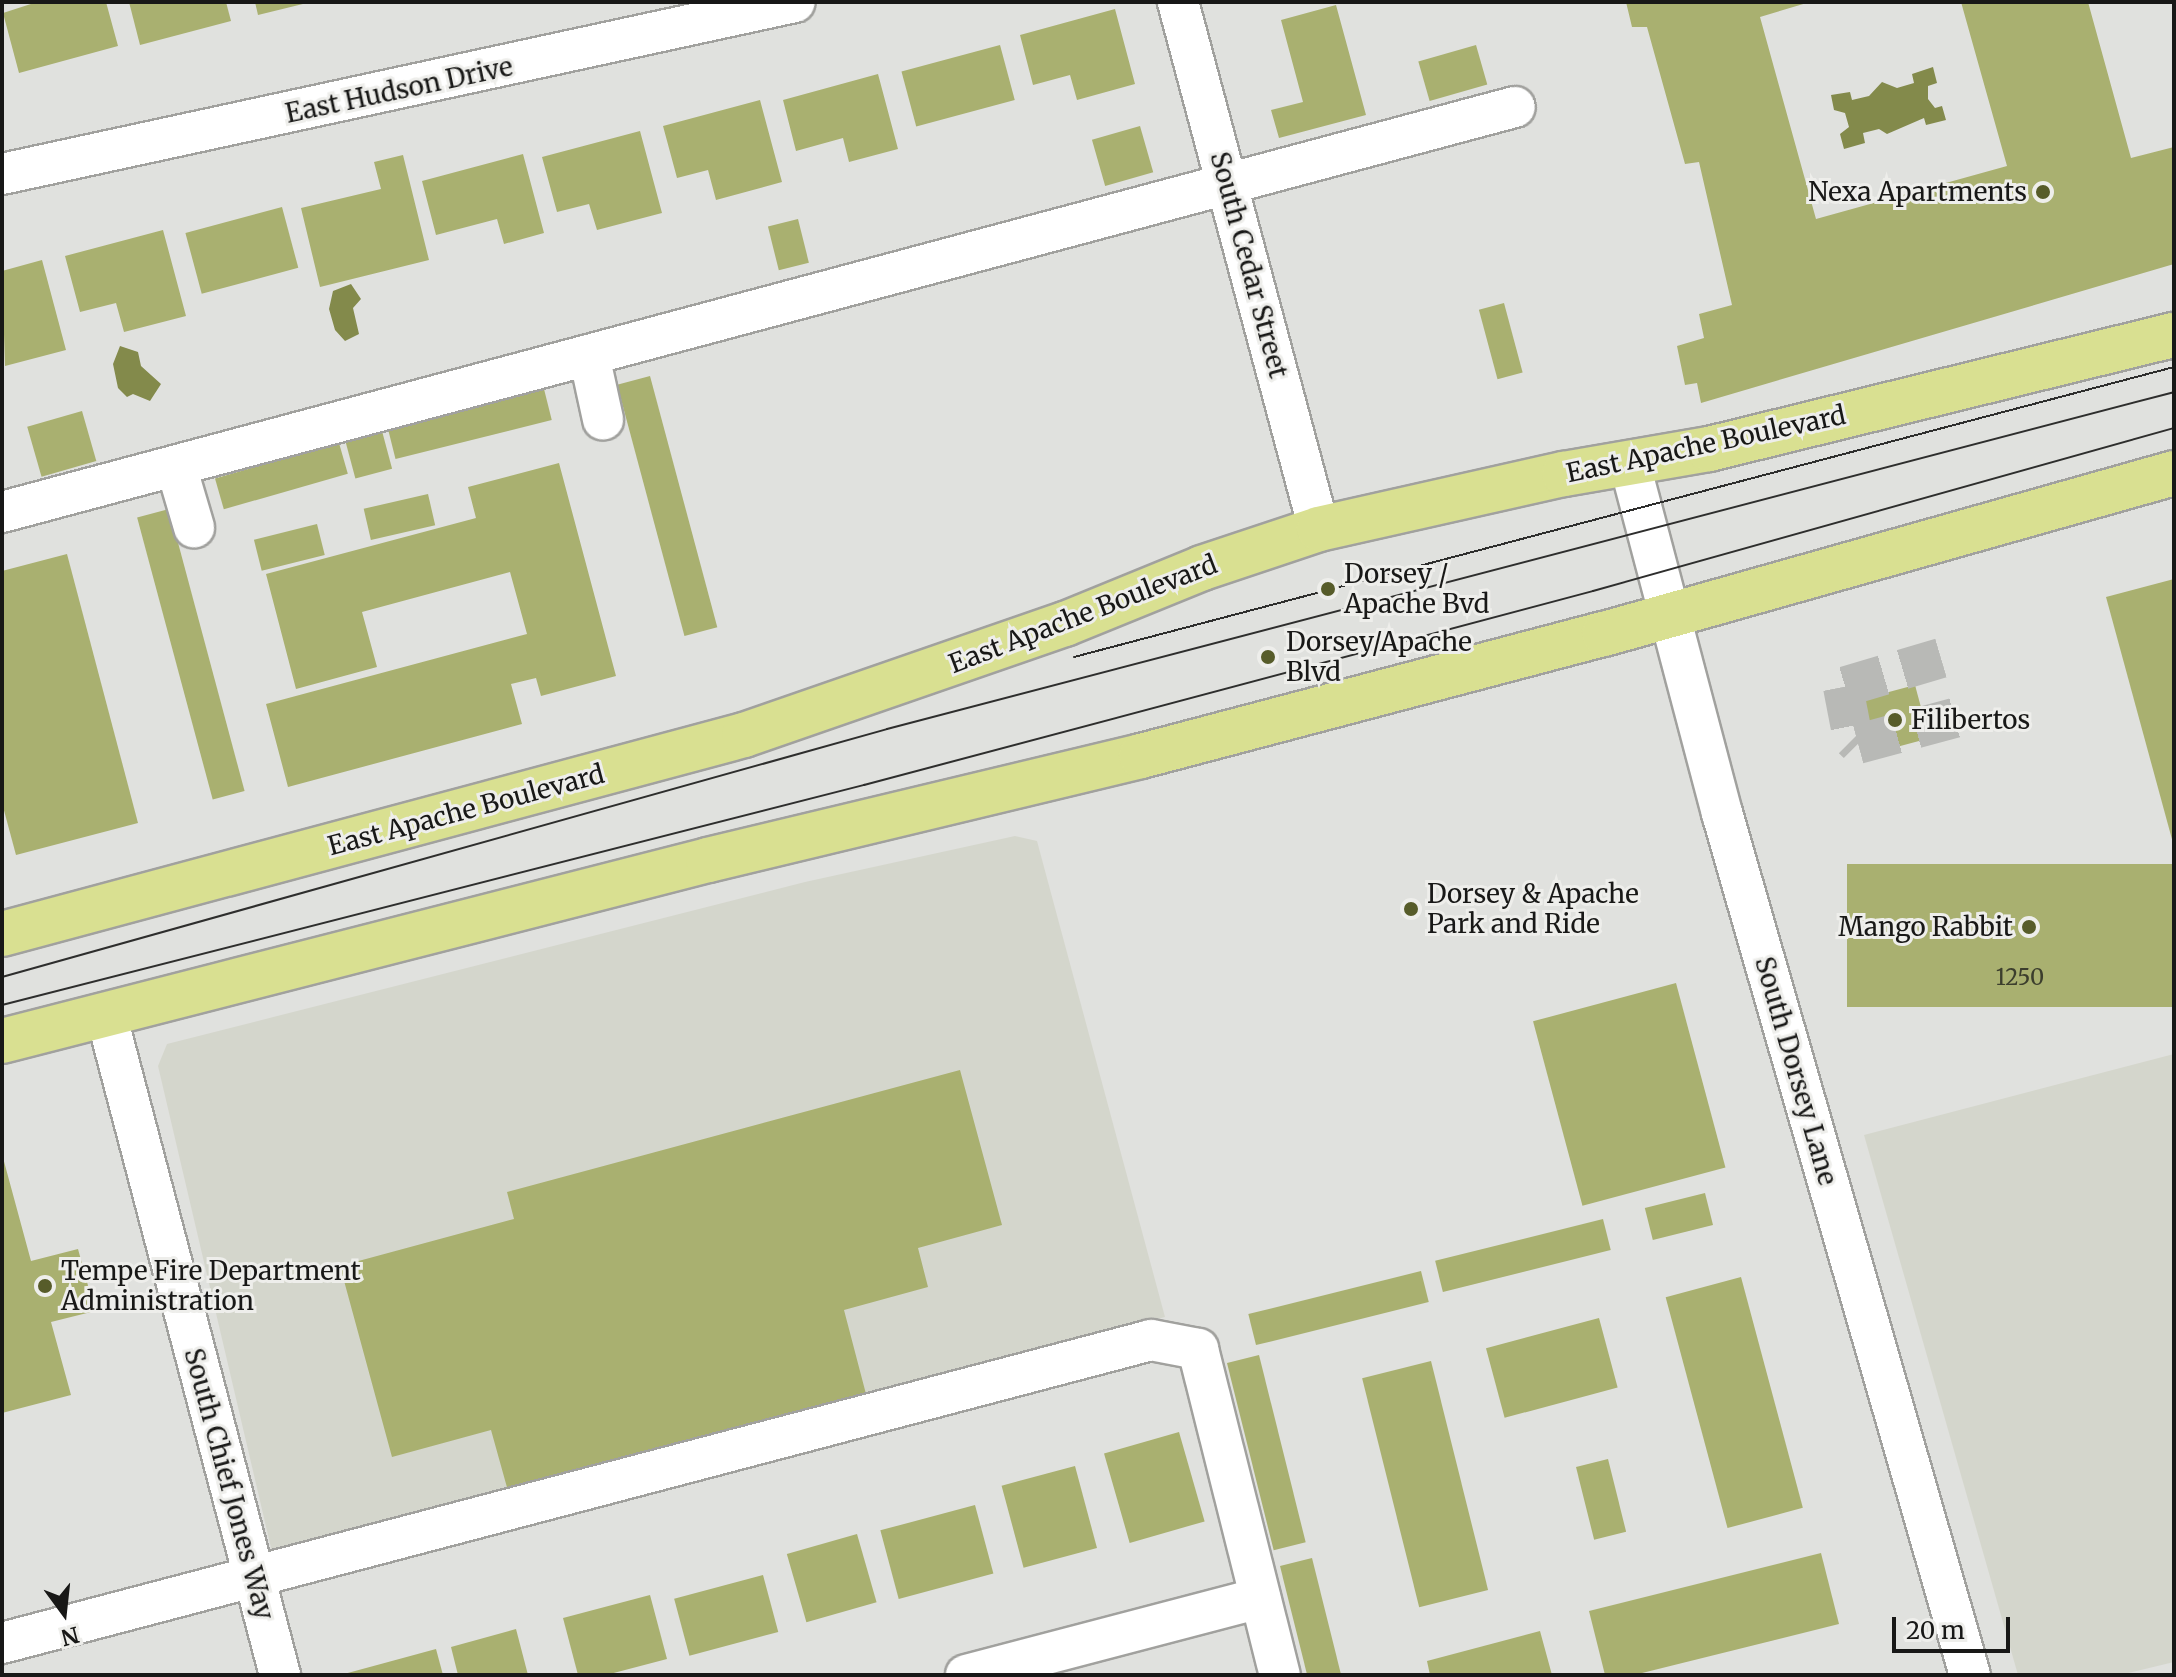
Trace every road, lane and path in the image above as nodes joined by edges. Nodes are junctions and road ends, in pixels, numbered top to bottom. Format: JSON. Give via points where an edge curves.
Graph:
{"nodes":[{"id":1,"x":795,"y":2,"type":"edge"},
{"id":2,"x":1178,"y":2,"type":"edge"},
{"id":3,"x":1515,"y":107,"type":"dead end"},
{"id":4,"x":2,"y":174,"type":"edge"},
{"id":5,"x":1228,"y":184,"type":"junction"},
{"id":6,"x":2174,"y":335,"type":"edge"},
{"id":7,"x":589,"y":355,"type":"junction"},
{"id":8,"x":603,"y":419,"type":"dead end"},
{"id":9,"x":1630,"y":465,"type":"junction"},
{"id":10,"x":176,"y":466,"type":"junction"},
{"id":11,"x":2174,"y":473,"type":"edge"},
{"id":12,"x":2,"y":512,"type":"edge"},
{"id":13,"x":194,"y":527,"type":"dead end"},
{"id":14,"x":1319,"y":529,"type":"junction"},
{"id":15,"x":1669,"y":615,"type":"junction"},
{"id":16,"x":2,"y":934,"type":"edge"},
{"id":17,"x":106,"y":1014,"type":"junction"},
{"id":18,"x":2,"y":1041,"type":"edge"},
{"id":19,"x":254,"y":1576,"type":"junction"},
{"id":20,"x":1260,"y":1598,"type":"junction"},
{"id":21,"x":2,"y":1643,"type":"edge"},
{"id":22,"x":280,"y":1675,"type":"edge"},
{"id":23,"x":966,"y":1675,"type":"edge"},
{"id":24,"x":1280,"y":1675,"type":"edge"},
{"id":25,"x":1970,"y":1675,"type":"edge"}],
"edges":[{"from":1,"to":4,"type":"street","name":"East Hudson Drive"},
{"from":2,"to":5,"type":"street","name":"South Cedar Street"},
{"from":3,"to":5,"type":"street"},
{"from":5,"to":7,"type":"street"},
{"from":5,"to":14,"type":"street","name":"South Cedar Street"},
{"from":6,"to":9,"type":"main road","name":"East Apache Boulevard"},
{"from":7,"to":8,"type":"street"},
{"from":7,"to":10,"type":"street"},
{"from":9,"to":14,"type":"main road","name":"East Apache Boulevard","via":[[1490,489]]},
{"from":9,"to":15,"type":"street","name":"South Dorsey Lane"},
{"from":10,"to":12,"type":"street"},
{"from":10,"to":13,"type":"street"},
{"from":11,"to":15,"type":"main road"},
{"from":14,"to":16,"type":"main road","name":"East Apache Boulevard","via":[[744,735]]},
{"from":15,"to":17,"type":"main road","via":[[1141,756]]},
{"from":15,"to":25,"type":"street","name":"South Dorsey Lane"},
{"from":17,"to":18,"type":"main road"},
{"from":17,"to":19,"type":"street","name":"South Chief Jones Way"},
{"from":19,"to":20,"type":"street","via":[[1151,1340],[1198,1349]]},
{"from":19,"to":21,"type":"street"},
{"from":19,"to":22,"type":"street","name":"South Chief Jones Way"},
{"from":20,"to":23,"type":"street"},
{"from":20,"to":24,"type":"street"}]}
